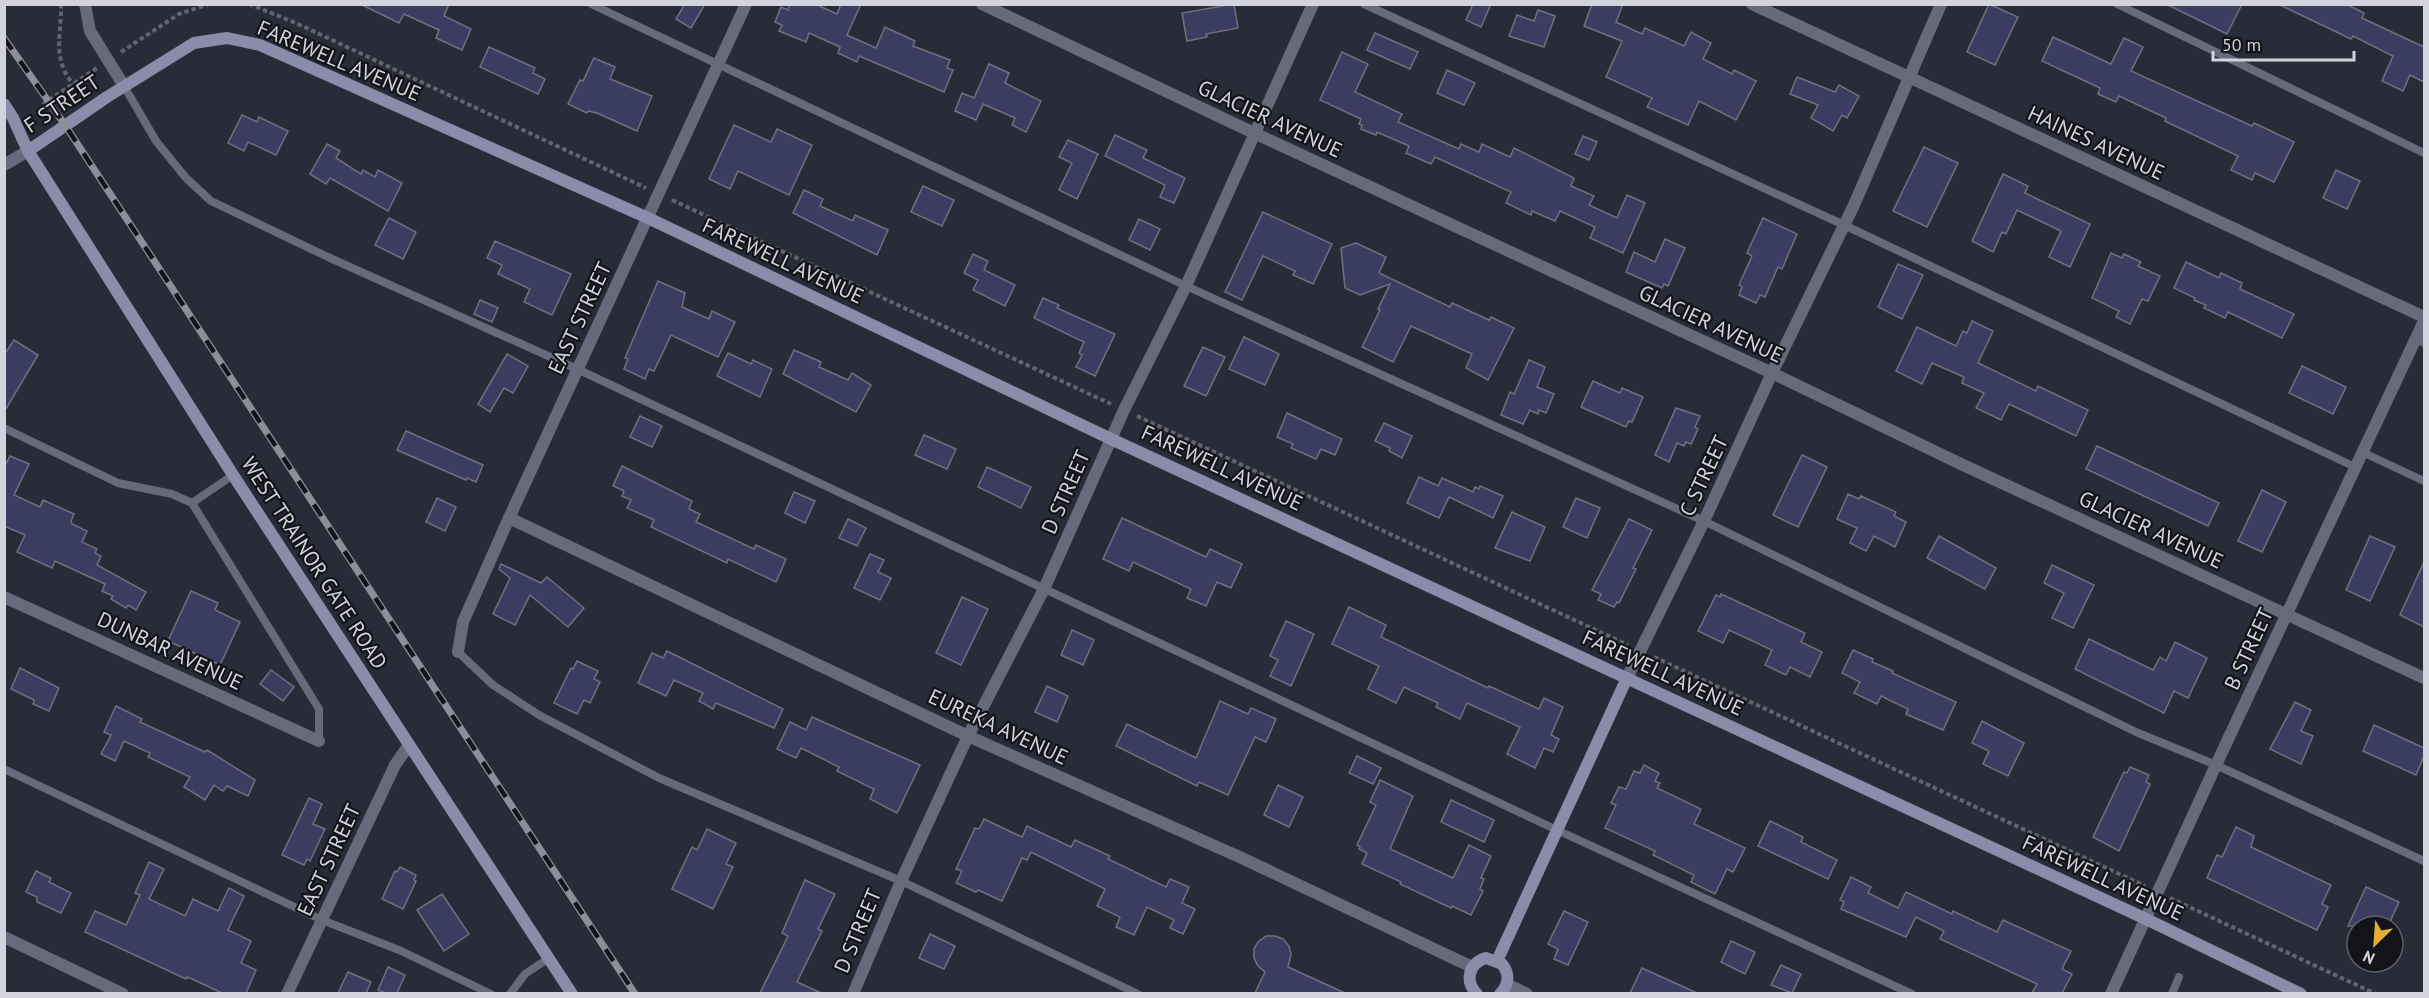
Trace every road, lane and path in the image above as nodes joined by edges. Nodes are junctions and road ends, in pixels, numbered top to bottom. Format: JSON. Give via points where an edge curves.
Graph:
{"nodes":[{"id":1,"x":60,"y":4,"type":"edge"},
{"id":2,"x":85,"y":4,"type":"edge"},
{"id":3,"x":209,"y":4,"type":"edge"},
{"id":4,"x":249,"y":4,"type":"edge"},
{"id":5,"x":591,"y":4,"type":"edge"},
{"id":6,"x":746,"y":4,"type":"edge"},
{"id":7,"x":982,"y":4,"type":"edge"},
{"id":8,"x":1313,"y":4,"type":"edge"},
{"id":9,"x":1364,"y":4,"type":"edge"},
{"id":10,"x":1752,"y":4,"type":"edge"},
{"id":11,"x":1941,"y":4,"type":"edge"},
{"id":12,"x":2117,"y":4,"type":"edge"},
{"id":13,"x":108,"y":61,"type":"junction"},
{"id":14,"x":717,"y":64,"type":"junction"},
{"id":15,"x":1908,"y":77,"type":"junction"},
{"id":16,"x":73,"y":84,"type":"junction"},
{"id":17,"x":124,"y":86,"type":"junction"},
{"id":18,"x":4,"y":104,"type":"edge"},
{"id":19,"x":43,"y":104,"type":"dead end"},
{"id":20,"x":1254,"y":133,"type":"junction"},
{"id":21,"x":28,"y":151,"type":"junction"},
{"id":22,"x":2424,"y":153,"type":"edge"},
{"id":23,"x":4,"y":165,"type":"edge"},
{"id":24,"x":659,"y":194,"type":"junction"},
{"id":25,"x":648,"y":218,"type":"junction"},
{"id":26,"x":1844,"y":225,"type":"junction"},
{"id":27,"x":1186,"y":286,"type":"junction"},
{"id":28,"x":2424,"y":317,"type":"edge"},
{"id":29,"x":2424,"y":321,"type":"edge"},
{"id":30,"x":2420,"y":341,"type":"edge"},
{"id":31,"x":577,"y":369,"type":"junction"},
{"id":32,"x":1772,"y":373,"type":"junction"},
{"id":33,"x":1124,"y":410,"type":"junction"},
{"id":34,"x":4,"y":428,"type":"edge"},
{"id":35,"x":1111,"y":439,"type":"junction"},
{"id":36,"x":2362,"y":452,"type":"junction"},
{"id":37,"x":2355,"y":467,"type":"junction"},
{"id":38,"x":233,"y":475,"type":"junction"},
{"id":39,"x":2424,"y":481,"type":"edge"},
{"id":40,"x":192,"y":503,"type":"junction"},
{"id":41,"x":509,"y":518,"type":"junction"},
{"id":42,"x":1704,"y":521,"type":"junction"},
{"id":43,"x":1044,"y":589,"type":"junction"},
{"id":44,"x":4,"y":597,"type":"edge"},
{"id":45,"x":2287,"y":614,"type":"junction"},
{"id":46,"x":1642,"y":651,"type":"junction"},
{"id":47,"x":458,"y":652,"type":"joint"},
{"id":48,"x":1627,"y":678,"type":"junction"},
{"id":49,"x":2424,"y":678,"type":"edge"},
{"id":50,"x":968,"y":736,"type":"junction"},
{"id":51,"x":319,"y":741,"type":"joint"},
{"id":52,"x":409,"y":745,"type":"junction"},
{"id":53,"x":2216,"y":765,"type":"junction"},
{"id":54,"x":4,"y":769,"type":"edge"},
{"id":55,"x":1557,"y":830,"type":"junction"},
{"id":56,"x":2424,"y":861,"type":"edge"},
{"id":57,"x":901,"y":881,"type":"junction"},
{"id":58,"x":2158,"y":892,"type":"junction"},
{"id":59,"x":2146,"y":919,"type":"junction"},
{"id":60,"x":322,"y":921,"type":"junction"},
{"id":61,"x":4,"y":937,"type":"edge"},
{"id":62,"x":549,"y":958,"type":"junction"},
{"id":63,"x":1497,"y":961,"type":"junction"},
{"id":64,"x":1472,"y":967,"type":"junction"},
{"id":65,"x":2179,"y":977,"type":"dead end"},
{"id":66,"x":1503,"y":989,"type":"edge"},
{"id":67,"x":123,"y":993,"type":"edge"},
{"id":68,"x":287,"y":993,"type":"edge"},
{"id":69,"x":490,"y":993,"type":"edge"},
{"id":70,"x":510,"y":993,"type":"edge"},
{"id":71,"x":572,"y":993,"type":"edge"},
{"id":72,"x":853,"y":993,"type":"edge"},
{"id":73,"x":1138,"y":993,"type":"edge"},
{"id":74,"x":1478,"y":993,"type":"edge"},
{"id":75,"x":1527,"y":993,"type":"edge"},
{"id":76,"x":1912,"y":993,"type":"edge"},
{"id":77,"x":2112,"y":993,"type":"edge"},
{"id":78,"x":2172,"y":993,"type":"edge"},
{"id":79,"x":2301,"y":993,"type":"edge"},
{"id":80,"x":2376,"y":993,"type":"edge"}],
"edges":[{"from":1,"to":16,"type":"path","via":[[60,59]]},
{"from":2,"to":13,"type":"street","name":"F STREET","via":[[90,30]]},
{"from":3,"to":13,"type":"path","via":[[179,14]]},
{"from":4,"to":24,"type":"path"},
{"from":5,"to":14,"type":"lane"},
{"from":6,"to":14,"type":"street","name":"EAST STREET"},
{"from":7,"to":20,"type":"street","name":"GLACIER AVENUE"},
{"from":8,"to":20,"type":"street","name":"D STREET"},
{"from":9,"to":26,"type":"lane"},
{"from":10,"to":15,"type":"street","name":"HAINES AVENUE"},
{"from":11,"to":15,"type":"street","name":"C STREET"},
{"from":12,"to":22,"type":"lane"},
{"from":13,"to":16,"type":"path"},
{"from":13,"to":17,"type":"street","name":"F STREET"},
{"from":14,"to":24,"type":"street","name":"EAST STREET"},
{"from":14,"to":27,"type":"lane"},
{"from":15,"to":26,"type":"street","name":"C STREET"},
{"from":15,"to":28,"type":"street","name":"HAINES AVENUE"},
{"from":16,"to":19,"type":"path"},
{"from":17,"to":21,"type":"street","name":"F STREET"},
{"from":17,"to":25,"type":"street","name":"FAREWELL AVENUE","via":[[194,43],[227,38],[260,45]]},
{"from":17,"to":31,"type":"lane","via":[[156,141],[211,201]]},
{"from":18,"to":21,"type":"street","name":"WEST TRAINOR GATE ROAD"},
{"from":20,"to":27,"type":"street","name":"D STREET"},
{"from":20,"to":32,"type":"street","name":"GLACIER AVENUE"},
{"from":21,"to":23,"type":"street","name":"F STREET"},
{"from":21,"to":38,"type":"street","name":"WEST TRAINOR GATE ROAD"},
{"from":24,"to":25,"type":"street","name":"EAST STREET"},
{"from":24,"to":33,"type":"path"},
{"from":25,"to":31,"type":"street","name":"EAST STREET"},
{"from":25,"to":35,"type":"street","name":"FAREWELL AVENUE"},
{"from":26,"to":32,"type":"street","name":"C STREET"},
{"from":26,"to":37,"type":"lane"},
{"from":27,"to":33,"type":"street","name":"D STREET"},
{"from":27,"to":42,"type":"lane"},
{"from":29,"to":30,"type":"street","name":"B STREET"},
{"from":30,"to":36,"type":"street","name":"B STREET"},
{"from":31,"to":41,"type":"street","name":"EAST STREET"},
{"from":31,"to":43,"type":"lane"},
{"from":32,"to":42,"type":"street","name":"C STREET"},
{"from":32,"to":45,"type":"street","name":"GLACIER AVENUE"},
{"from":33,"to":35,"type":"street","name":"D STREET"},
{"from":33,"to":46,"type":"path"},
{"from":34,"to":40,"type":"lane","via":[[118,483],[172,494]]},
{"from":35,"to":43,"type":"street","name":"D STREET"},
{"from":35,"to":48,"type":"street","name":"FAREWELL AVENUE"},
{"from":36,"to":37,"type":"street","name":"B STREET"},
{"from":36,"to":39,"type":"lane"},
{"from":37,"to":45,"type":"street","name":"B STREET"},
{"from":38,"to":40,"type":"lane"},
{"from":38,"to":52,"type":"street","name":"WEST TRAINOR GATE ROAD"},
{"from":40,"to":51,"type":"lane","via":[[320,709]]},
{"from":41,"to":47,"type":"street","name":"EAST STREET","via":[[463,622]]},
{"from":41,"to":50,"type":"street","name":"EUREKA AVENUE"},
{"from":42,"to":46,"type":"street","name":"C STREET"},
{"from":42,"to":53,"type":"lane","via":[[2136,732]]},
{"from":43,"to":50,"type":"street","name":"D STREET"},
{"from":43,"to":55,"type":"lane"},
{"from":44,"to":51,"type":"street","name":"DUNBAR AVENUE"},
{"from":45,"to":49,"type":"street","name":"GLACIER AVENUE"},
{"from":45,"to":53,"type":"street","name":"B STREET"},
{"from":46,"to":48,"type":"street","name":"C STREET"},
{"from":46,"to":58,"type":"path"},
{"from":47,"to":57,"type":"lane","via":[[494,685],[539,715],[659,778]]},
{"from":48,"to":55,"type":"street","name":"C STREET"},
{"from":48,"to":59,"type":"street","name":"FAREWELL AVENUE"},
{"from":50,"to":57,"type":"street","name":"D STREET"},
{"from":50,"to":64,"type":"street","name":"EUREKA AVENUE","via":[[1244,859]]},
{"from":52,"to":60,"type":"street","name":"EAST STREET","via":[[395,765]]},
{"from":52,"to":62,"type":"street","name":"WEST TRAINOR GATE ROAD"},
{"from":53,"to":56,"type":"lane"},
{"from":53,"to":58,"type":"street","name":"B STREET"},
{"from":54,"to":60,"type":"lane"},
{"from":55,"to":63,"type":"street","name":"C STREET"},
{"from":55,"to":76,"type":"lane"},
{"from":57,"to":72,"type":"street","name":"D STREET"},
{"from":57,"to":73,"type":"lane"},
{"from":58,"to":59,"type":"street","name":"B STREET"},
{"from":58,"to":80,"type":"path"},
{"from":59,"to":77,"type":"street","name":"B STREET"},
{"from":59,"to":79,"type":"street","name":"FAREWELL AVENUE"},
{"from":60,"to":68,"type":"street","name":"EAST STREET"},
{"from":60,"to":69,"type":"lane","via":[[399,950]]},
{"from":61,"to":67,"type":"street"},
{"from":62,"to":70,"type":"lane","via":[[525,974]]},
{"from":62,"to":71,"type":"street","name":"WEST TRAINOR GATE ROAD"},
{"from":63,"to":64,"type":"street","via":[[1486,958]]},
{"from":63,"to":66,"type":"street","via":[[1505,968]]},
{"from":64,"to":74,"type":"street","via":[[1469,980]]},
{"from":65,"to":78,"type":"lane"},
{"from":66,"to":75,"type":"street"}]}
